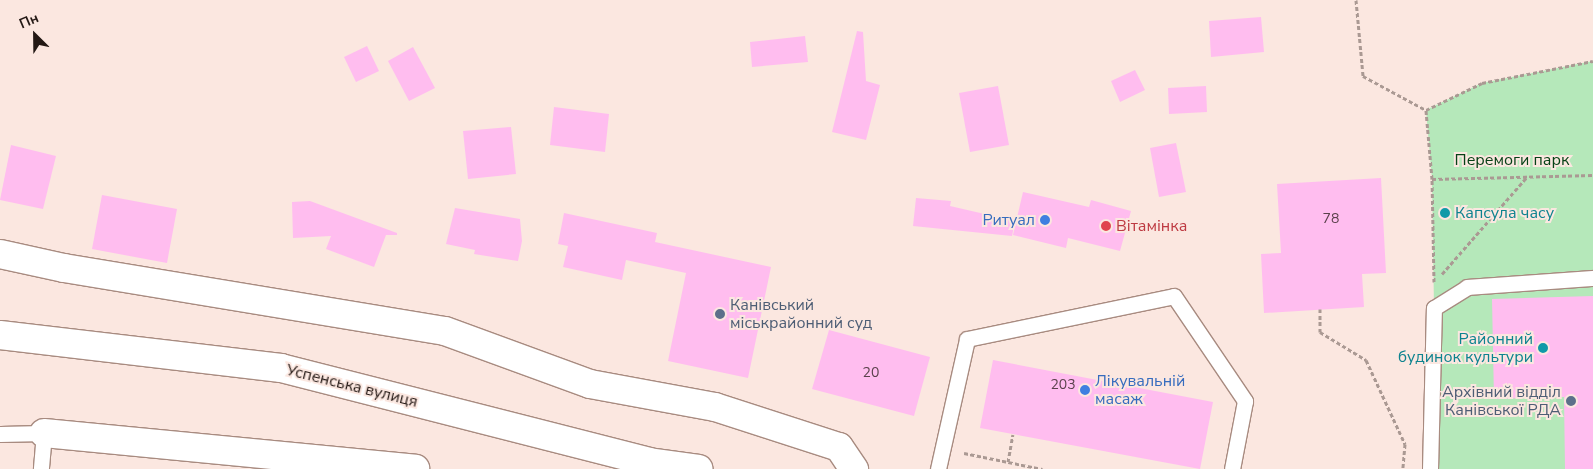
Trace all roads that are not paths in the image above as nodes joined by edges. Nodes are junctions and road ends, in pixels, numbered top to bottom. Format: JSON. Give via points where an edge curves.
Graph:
{"nodes":[{"id":1,"x":0,"y":254,"type":"edge"},
{"id":2,"x":1593,"y":278,"type":"edge"},
{"id":3,"x":0,"y":335,"type":"edge"},
{"id":4,"x":44,"y":433,"type":"junction"},
{"id":5,"x":0,"y":434,"type":"edge"},
{"id":6,"x":40,"y":469,"type":"edge"},
{"id":7,"x":415,"y":469,"type":"edge"},
{"id":8,"x":699,"y":469,"type":"edge"},
{"id":9,"x":854,"y":469,"type":"edge"},
{"id":10,"x":938,"y":469,"type":"edge"},
{"id":11,"x":1232,"y":469,"type":"edge"},
{"id":12,"x":1430,"y":469,"type":"edge"}],
"edges":[{"from":1,"to":9,"type":"street","via":[[64,268],[445,331],[590,384],[715,407],[839,446]]},
{"from":2,"to":12,"type":"lane","via":[[1468,287],[1434,308]]},
{"from":3,"to":8,"type":"street","name":"Успенська вулиця","via":[[281,368],[648,462]]},
{"from":4,"to":5,"type":"lane"},
{"from":4,"to":6,"type":"lane"},
{"from":4,"to":7,"type":"street"},
{"from":10,"to":11,"type":"lane","via":[[968,339],[1174,296],[1245,401]]}]}
